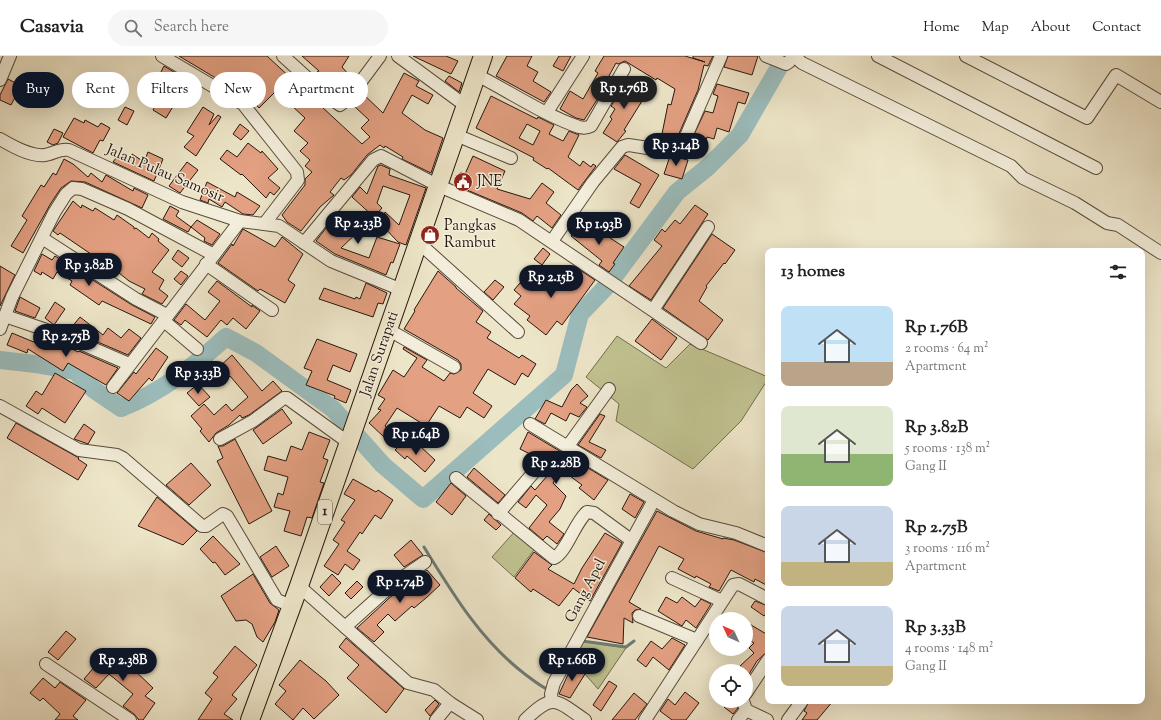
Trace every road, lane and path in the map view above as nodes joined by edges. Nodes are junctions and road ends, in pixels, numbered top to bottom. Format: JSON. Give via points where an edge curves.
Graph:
{"nodes":[{"id":1,"x":10,"y":56,"type":"edge"},
{"id":2,"x":162,"y":56,"type":"edge"},
{"id":3,"x":284,"y":56,"type":"edge"},
{"id":4,"x":380,"y":56,"type":"edge"},
{"id":5,"x":398,"y":56,"type":"edge"},
{"id":6,"x":484,"y":56,"type":"edge"},
{"id":7,"x":583,"y":56,"type":"edge"},
{"id":8,"x":721,"y":56,"type":"edge"},
{"id":9,"x":878,"y":56,"type":"edge"},
{"id":10,"x":966,"y":56,"type":"edge"},
{"id":11,"x":770,"y":57,"type":"edge"},
{"id":12,"x":791,"y":59,"type":"edge"},
{"id":13,"x":624,"y":69,"type":"dead end"},
{"id":14,"x":477,"y":75,"type":"junction"},
{"id":15,"x":0,"y":80,"type":"edge"},
{"id":16,"x":1161,"y":102,"type":"edge"},
{"id":17,"x":466,"y":106,"type":"junction"},
{"id":18,"x":547,"y":112,"type":"junction"},
{"id":19,"x":456,"y":135,"type":"junction"},
{"id":20,"x":0,"y":140,"type":"edge"},
{"id":21,"x":511,"y":158,"type":"dead end"},
{"id":22,"x":1096,"y":168,"type":"dead end"},
{"id":23,"x":439,"y":186,"type":"junction"},
{"id":24,"x":240,"y":221,"type":"junction"},
{"id":25,"x":265,"y":223,"type":"junction"},
{"id":26,"x":708,"y":227,"type":"dead end"},
{"id":27,"x":42,"y":238,"type":"junction"},
{"id":28,"x":552,"y":241,"type":"junction"},
{"id":29,"x":304,"y":243,"type":"junction"},
{"id":30,"x":419,"y":243,"type":"junction"},
{"id":31,"x":1161,"y":253,"type":"edge"},
{"id":32,"x":210,"y":260,"type":"junction"},
{"id":33,"x":402,"y":290,"type":"junction"},
{"id":34,"x":272,"y":310,"type":"dead end"},
{"id":35,"x":653,"y":310,"type":"junction"},
{"id":36,"x":5,"y":316,"type":"junction"},
{"id":37,"x":165,"y":318,"type":"junction"},
{"id":38,"x":0,"y":329,"type":"edge"},
{"id":39,"x":389,"y":330,"type":"junction"},
{"id":40,"x":518,"y":332,"type":"dead end"},
{"id":41,"x":701,"y":343,"type":"dead end"},
{"id":42,"x":196,"y":349,"type":"dead end"},
{"id":43,"x":129,"y":364,"type":"junction"},
{"id":44,"x":454,"y":367,"type":"dead end"},
{"id":45,"x":113,"y":387,"type":"dead end"},
{"id":46,"x":609,"y":390,"type":"dead end"},
{"id":47,"x":0,"y":406,"type":"edge"},
{"id":48,"x":530,"y":424,"type":"dead end"},
{"id":49,"x":220,"y":439,"type":"dead end"},
{"id":50,"x":350,"y":441,"type":"junction"},
{"id":51,"x":568,"y":446,"type":"junction"},
{"id":52,"x":534,"y":472,"type":"dead end"},
{"id":53,"x":456,"y":478,"type":"dead end"},
{"id":54,"x":654,"y":500,"type":"junction"},
{"id":55,"x":498,"y":514,"type":"junction"},
{"id":56,"x":631,"y":540,"type":"junction"},
{"id":57,"x":765,"y":545,"type":"edge"},
{"id":58,"x":425,"y":562,"type":"dead end"},
{"id":59,"x":672,"y":578,"type":"dead end"},
{"id":60,"x":299,"y":586,"type":"junction"},
{"id":61,"x":765,"y":597,"type":"edge"},
{"id":62,"x":722,"y":601,"type":"junction"},
{"id":63,"x":292,"y":606,"type":"junction"},
{"id":64,"x":639,"y":616,"type":"dead end"},
{"id":65,"x":346,"y":627,"type":"junction"},
{"id":66,"x":697,"y":640,"type":"junction"},
{"id":67,"x":46,"y":664,"type":"dead end"},
{"id":68,"x":765,"y":664,"type":"edge"},
{"id":69,"x":753,"y":682,"type":"edge"},
{"id":70,"x":551,"y":694,"type":"junction"},
{"id":71,"x":450,"y":704,"type":"junction"},
{"id":72,"x":800,"y":704,"type":"edge"},
{"id":73,"x":742,"y":710,"type":"edge"},
{"id":74,"x":125,"y":719,"type":"edge"},
{"id":75,"x":250,"y":720,"type":"edge"},
{"id":76,"x":436,"y":720,"type":"edge"},
{"id":77,"x":477,"y":720,"type":"edge"},
{"id":78,"x":525,"y":720,"type":"edge"},
{"id":79,"x":585,"y":720,"type":"edge"},
{"id":80,"x":645,"y":720,"type":"edge"},
{"id":81,"x":767,"y":720,"type":"edge"},
{"id":82,"x":788,"y":720,"type":"edge"}],
"edges":[{"from":1,"to":15,"type":"street"},
{"from":2,"to":25,"type":"street","via":[[243,104],[297,172],[298,180]]},
{"from":3,"to":4,"type":"street","via":[[340,105],[348,99]]},
{"from":5,"to":17,"type":"street"},
{"from":6,"to":14,"type":"highway","name":"Jalan Surapati","number":"1"},
{"from":7,"to":18,"type":"street"},
{"from":8,"to":28,"type":"street","via":[[680,146],[669,149],[628,145],[618,150]]},
{"from":9,"to":22,"type":"street"},
{"from":10,"to":16,"type":"street","via":[[1087,118],[1116,75]]},
{"from":11,"to":12,"type":"street"},
{"from":12,"to":31,"type":"street","via":[[1010,166],[1023,178],[1075,202],[1107,223],[1118,225]]},
{"from":13,"to":18,"type":"street","via":[[589,127],[580,128]]},
{"from":14,"to":17,"type":"highway","name":"Jalan Surapati","number":"1"},
{"from":14,"to":18,"type":"street"},
{"from":17,"to":19,"type":"highway","name":"Jalan Surapati","number":"1"},
{"from":19,"to":21,"type":"street"},
{"from":19,"to":23,"type":"highway","name":"Jalan Surapati","number":"1"},
{"from":20,"to":24,"type":"street","name":"Jalan Pulau Samosir","via":[[29,153],[43,156],[69,150],[182,202]]},
{"from":23,"to":28,"type":"street","via":[[519,220]]},
{"from":23,"to":29,"type":"street","via":[[386,157],[377,156]]},
{"from":23,"to":30,"type":"highway","name":"Jalan Surapati","number":"1"},
{"from":24,"to":25,"type":"street","name":"Jalan Pulau Samosir"},
{"from":24,"to":32,"type":"street"},
{"from":25,"to":29,"type":"street","name":"Jalan Pulau Samosir","via":[[279,226]]},
{"from":26,"to":35,"type":"street"},
{"from":27,"to":32,"type":"street","via":[[66,194],[75,187],[147,218]]},
{"from":27,"to":36,"type":"street","via":[[15,290]]},
{"from":27,"to":37,"type":"street"},
{"from":28,"to":35,"type":"street"},
{"from":29,"to":33,"type":"street","name":"Jalan Pulau Samosir","via":[[330,261]]},
{"from":30,"to":33,"type":"highway","name":"Jalan Surapati","number":"1"},
{"from":30,"to":40,"type":"street"},
{"from":32,"to":34,"type":"street"},
{"from":32,"to":37,"type":"street"},
{"from":33,"to":39,"type":"highway","name":"Jalan Surapati","number":"1"},
{"from":35,"to":41,"type":"street"},
{"from":36,"to":38,"type":"street"},
{"from":36,"to":43,"type":"street","via":[[64,336]]},
{"from":37,"to":42,"type":"street"},
{"from":37,"to":43,"type":"street"},
{"from":39,"to":44,"type":"street"},
{"from":39,"to":50,"type":"highway","name":"Jalan Surapati","number":"1"},
{"from":43,"to":45,"type":"street"},
{"from":46,"to":51,"type":"street"},
{"from":47,"to":63,"type":"street","via":[[79,450],[123,458],[202,526],[206,526],[219,515],[227,516],[277,600]]},
{"from":48,"to":51,"type":"street"},
{"from":49,"to":50,"type":"street","via":[[239,430],[287,398]]},
{"from":50,"to":60,"type":"highway","name":"Jalan Surapati","number":"1"},
{"from":51,"to":54,"type":"street"},
{"from":52,"to":55,"type":"street"},
{"from":53,"to":55,"type":"street"},
{"from":54,"to":56,"type":"street","name":"Gang Apel"},
{"from":54,"to":57,"type":"street","via":[[699,524]]},
{"from":55,"to":56,"type":"street","via":[[554,558],[587,512],[594,513]]},
{"from":56,"to":70,"type":"street","name":"Gang Apel"},
{"from":58,"to":65,"type":"street","via":[[393,584]]},
{"from":59,"to":62,"type":"street"},
{"from":60,"to":63,"type":"highway","name":"Jalan Surapati","number":"1"},
{"from":60,"to":65,"type":"street"},
{"from":61,"to":62,"type":"street","via":[[737,583],[732,585]]},
{"from":62,"to":66,"type":"street"},
{"from":63,"to":75,"type":"highway","name":"Jalan Surapati","number":"1"},
{"from":64,"to":66,"type":"street"},
{"from":65,"to":71,"type":"street","via":[[408,683],[434,690]]},
{"from":66,"to":80,"type":"street"},
{"from":67,"to":74,"type":"street"},
{"from":68,"to":69,"type":"street"},
{"from":70,"to":78,"type":"street"},
{"from":70,"to":79,"type":"street","via":[[558,703]]},
{"from":71,"to":76,"type":"street"},
{"from":71,"to":77,"type":"street"},
{"from":72,"to":82,"type":"street"},
{"from":73,"to":81,"type":"street"}]}
